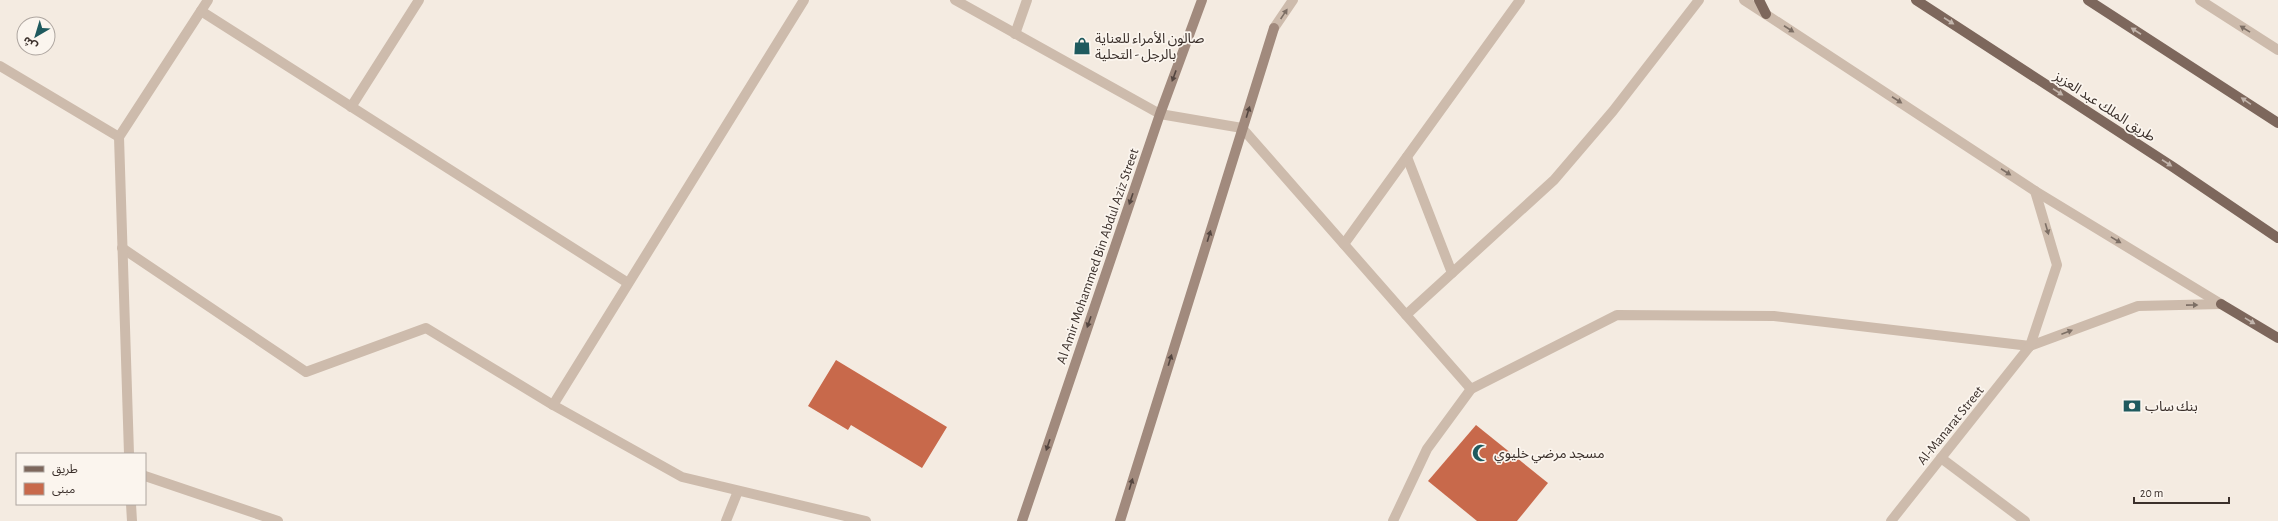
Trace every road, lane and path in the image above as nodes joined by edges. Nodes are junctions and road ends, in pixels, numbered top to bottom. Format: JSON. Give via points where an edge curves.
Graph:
{"nodes":[{"id":1,"x":208,"y":0,"type":"edge"},
{"id":2,"x":419,"y":0,"type":"edge"},
{"id":3,"x":804,"y":0,"type":"edge"},
{"id":4,"x":955,"y":0,"type":"edge"},
{"id":5,"x":1027,"y":0,"type":"edge"},
{"id":6,"x":1202,"y":0,"type":"edge"},
{"id":7,"x":1293,"y":0,"type":"edge"},
{"id":8,"x":1520,"y":0,"type":"edge"},
{"id":9,"x":1699,"y":0,"type":"edge"},
{"id":10,"x":1744,"y":0,"type":"edge"},
{"id":11,"x":1759,"y":0,"type":"edge"},
{"id":12,"x":1916,"y":0,"type":"edge"},
{"id":13,"x":2088,"y":0,"type":"edge"},
{"id":14,"x":2200,"y":0,"type":"edge"},
{"id":15,"x":201,"y":11,"type":"junction"},
{"id":16,"x":1766,"y":14,"type":"junction"},
{"id":17,"x":1274,"y":28,"type":"joint"},
{"id":18,"x":1016,"y":34,"type":"junction"},
{"id":19,"x":2278,"y":50,"type":"edge"},
{"id":20,"x":0,"y":66,"type":"edge"},
{"id":21,"x":351,"y":107,"type":"junction"},
{"id":22,"x":1160,"y":114,"type":"junction"},
{"id":23,"x":2278,"y":123,"type":"edge"},
{"id":24,"x":1242,"y":128,"type":"junction"},
{"id":25,"x":119,"y":137,"type":"junction"},
{"id":26,"x":1407,"y":156,"type":"junction"},
{"id":27,"x":2036,"y":191,"type":"junction"},
{"id":28,"x":2278,"y":238,"type":"edge"},
{"id":29,"x":1344,"y":244,"type":"junction"},
{"id":30,"x":122,"y":248,"type":"junction"},
{"id":31,"x":1452,"y":273,"type":"junction"},
{"id":32,"x":628,"y":283,"type":"junction"},
{"id":33,"x":2221,"y":304,"type":"junction"},
{"id":34,"x":1406,"y":315,"type":"junction"},
{"id":35,"x":2278,"y":338,"type":"edge"},
{"id":36,"x":2030,"y":346,"type":"junction"},
{"id":37,"x":1471,"y":389,"type":"junction"},
{"id":38,"x":553,"y":405,"type":"junction"},
{"id":39,"x":129,"y":453,"type":"edge"},
{"id":40,"x":1941,"y":458,"type":"junction"},
{"id":41,"x":146,"y":476,"type":"edge"},
{"id":42,"x":738,"y":491,"type":"junction"},
{"id":43,"x":131,"y":505,"type":"edge"},
{"id":44,"x":132,"y":521,"type":"edge"},
{"id":45,"x":278,"y":521,"type":"edge"},
{"id":46,"x":726,"y":521,"type":"edge"},
{"id":47,"x":866,"y":521,"type":"edge"},
{"id":48,"x":1022,"y":521,"type":"edge"},
{"id":49,"x":1120,"y":521,"type":"edge"},
{"id":50,"x":1394,"y":521,"type":"edge"},
{"id":51,"x":1891,"y":521,"type":"edge"},
{"id":52,"x":2025,"y":521,"type":"edge"}],
"edges":[{"from":1,"to":15,"type":"street"},
{"from":2,"to":21,"type":"street"},
{"from":3,"to":32,"type":"street"},
{"from":4,"to":18,"type":"street"},
{"from":5,"to":18,"type":"street"},
{"from":6,"to":22,"type":"main road","name":"Al Amir Mohammed Bin Abdul Aziz Street","one_way":true},
{"from":17,"to":7,"type":"street","one_way":true},
{"from":8,"to":26,"type":"street"},
{"from":9,"to":31,"type":"street","via":[[1613,111],[1554,180]]},
{"from":10,"to":16,"type":"street"},
{"from":11,"to":16,"type":"main road"},
{"from":12,"to":28,"type":"main road","name":"طريق الملك عبد العزيز","one_way":true,"via":[[2174,167]]},
{"from":23,"to":13,"type":"main road","one_way":true},
{"from":19,"to":14,"type":"street","one_way":true},
{"from":15,"to":21,"type":"street"},
{"from":15,"to":25,"type":"street"},
{"from":16,"to":27,"type":"street","one_way":true},
{"from":24,"to":17,"type":"main road","one_way":true},
{"from":18,"to":22,"type":"street"},
{"from":20,"to":25,"type":"street"},
{"from":21,"to":32,"type":"street"},
{"from":22,"to":24,"type":"street"},
{"from":22,"to":48,"type":"main road","name":"Al Amir Mohammed Bin Abdul Aziz Street","one_way":true},
{"from":24,"to":29,"type":"street"},
{"from":49,"to":24,"type":"main road","one_way":true},
{"from":25,"to":30,"type":"street"},
{"from":26,"to":29,"type":"street"},
{"from":26,"to":31,"type":"street"},
{"from":27,"to":33,"type":"street","one_way":true},
{"from":27,"to":36,"type":"street","name":"Al-Manarat Street","one_way":true,"via":[[2057,265]]},
{"from":29,"to":34,"type":"street"},
{"from":30,"to":38,"type":"street","via":[[306,372],[426,328]]},
{"from":30,"to":39,"type":"street"},
{"from":31,"to":34,"type":"street"},
{"from":32,"to":38,"type":"street"},
{"from":33,"to":35,"type":"main road","one_way":true},
{"from":36,"to":33,"type":"street","one_way":true,"via":[[2138,306]]},
{"from":34,"to":37,"type":"street"},
{"from":36,"to":37,"type":"street","via":[[1774,316],[1617,315]]},
{"from":36,"to":40,"type":"street","name":"Al-Manarat Street"},
{"from":37,"to":50,"type":"street","via":[[1427,449]]},
{"from":38,"to":42,"type":"street","via":[[682,477]]},
{"from":40,"to":51,"type":"street","name":"Al-Manarat Street"},
{"from":40,"to":52,"type":"street"},
{"from":41,"to":45,"type":"street"},
{"from":42,"to":46,"type":"street"},
{"from":42,"to":47,"type":"street"},
{"from":43,"to":44,"type":"street"}]}
